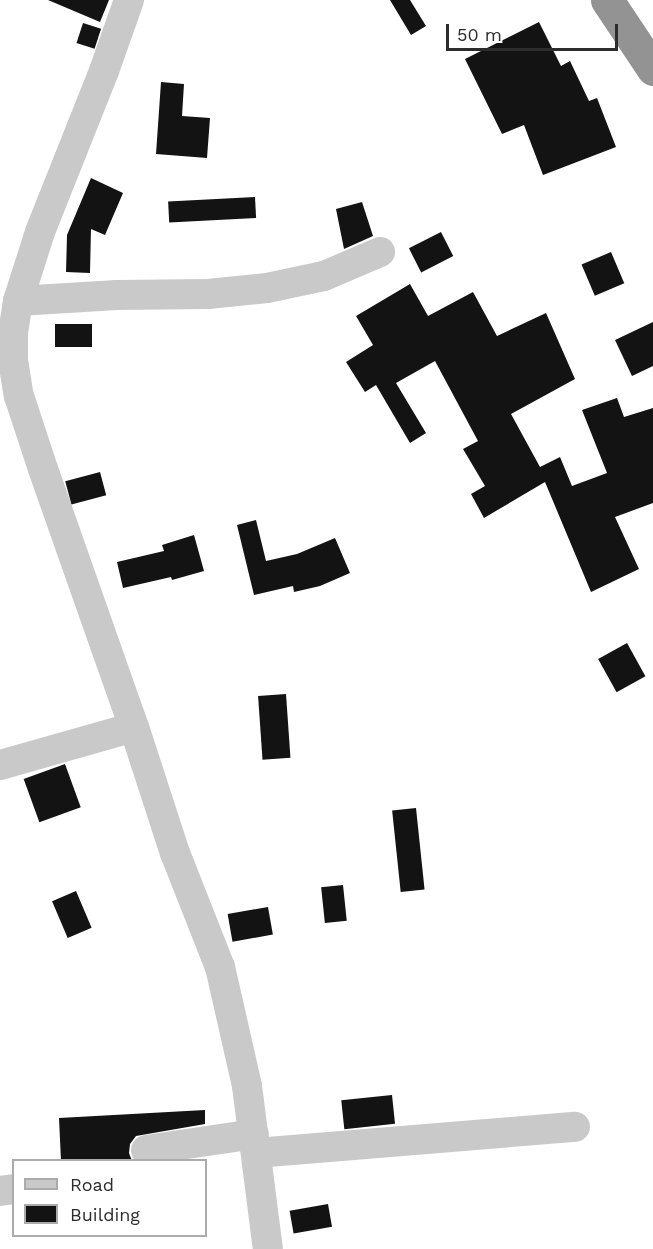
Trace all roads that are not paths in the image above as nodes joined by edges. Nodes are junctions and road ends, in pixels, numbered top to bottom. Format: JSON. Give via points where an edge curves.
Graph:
{"nodes":[{"id":1,"x":129,"y":0,"type":"edge"},
{"id":2,"x":607,"y":0,"type":"edge"},
{"id":3,"x":653,"y":69,"type":"edge"},
{"id":4,"x":380,"y":252,"type":"dead end"},
{"id":5,"x":18,"y":301,"type":"junction"},
{"id":6,"x":134,"y":727,"type":"junction"},
{"id":7,"x":0,"y":765,"type":"edge"},
{"id":8,"x":575,"y":1127,"type":"dead end"},
{"id":9,"x":255,"y":1144,"type":"junction"},
{"id":10,"x":146,"y":1150,"type":"dead end"},
{"id":11,"x":268,"y":1249,"type":"edge"}],
"edges":[{"from":1,"to":5,"type":"street","via":[[40,232]]},
{"from":2,"to":3,"type":"highway"},
{"from":4,"to":5,"type":"street","via":[[324,276],[267,288]]},
{"from":5,"to":6,"type":"street","via":[[13,360],[19,396]]},
{"from":6,"to":7,"type":"street"},
{"from":6,"to":9,"type":"street","via":[[175,854],[220,967],[247,1086]]},
{"from":8,"to":9,"type":"street"},
{"from":9,"to":10,"type":"street"},
{"from":9,"to":11,"type":"street"}]}
